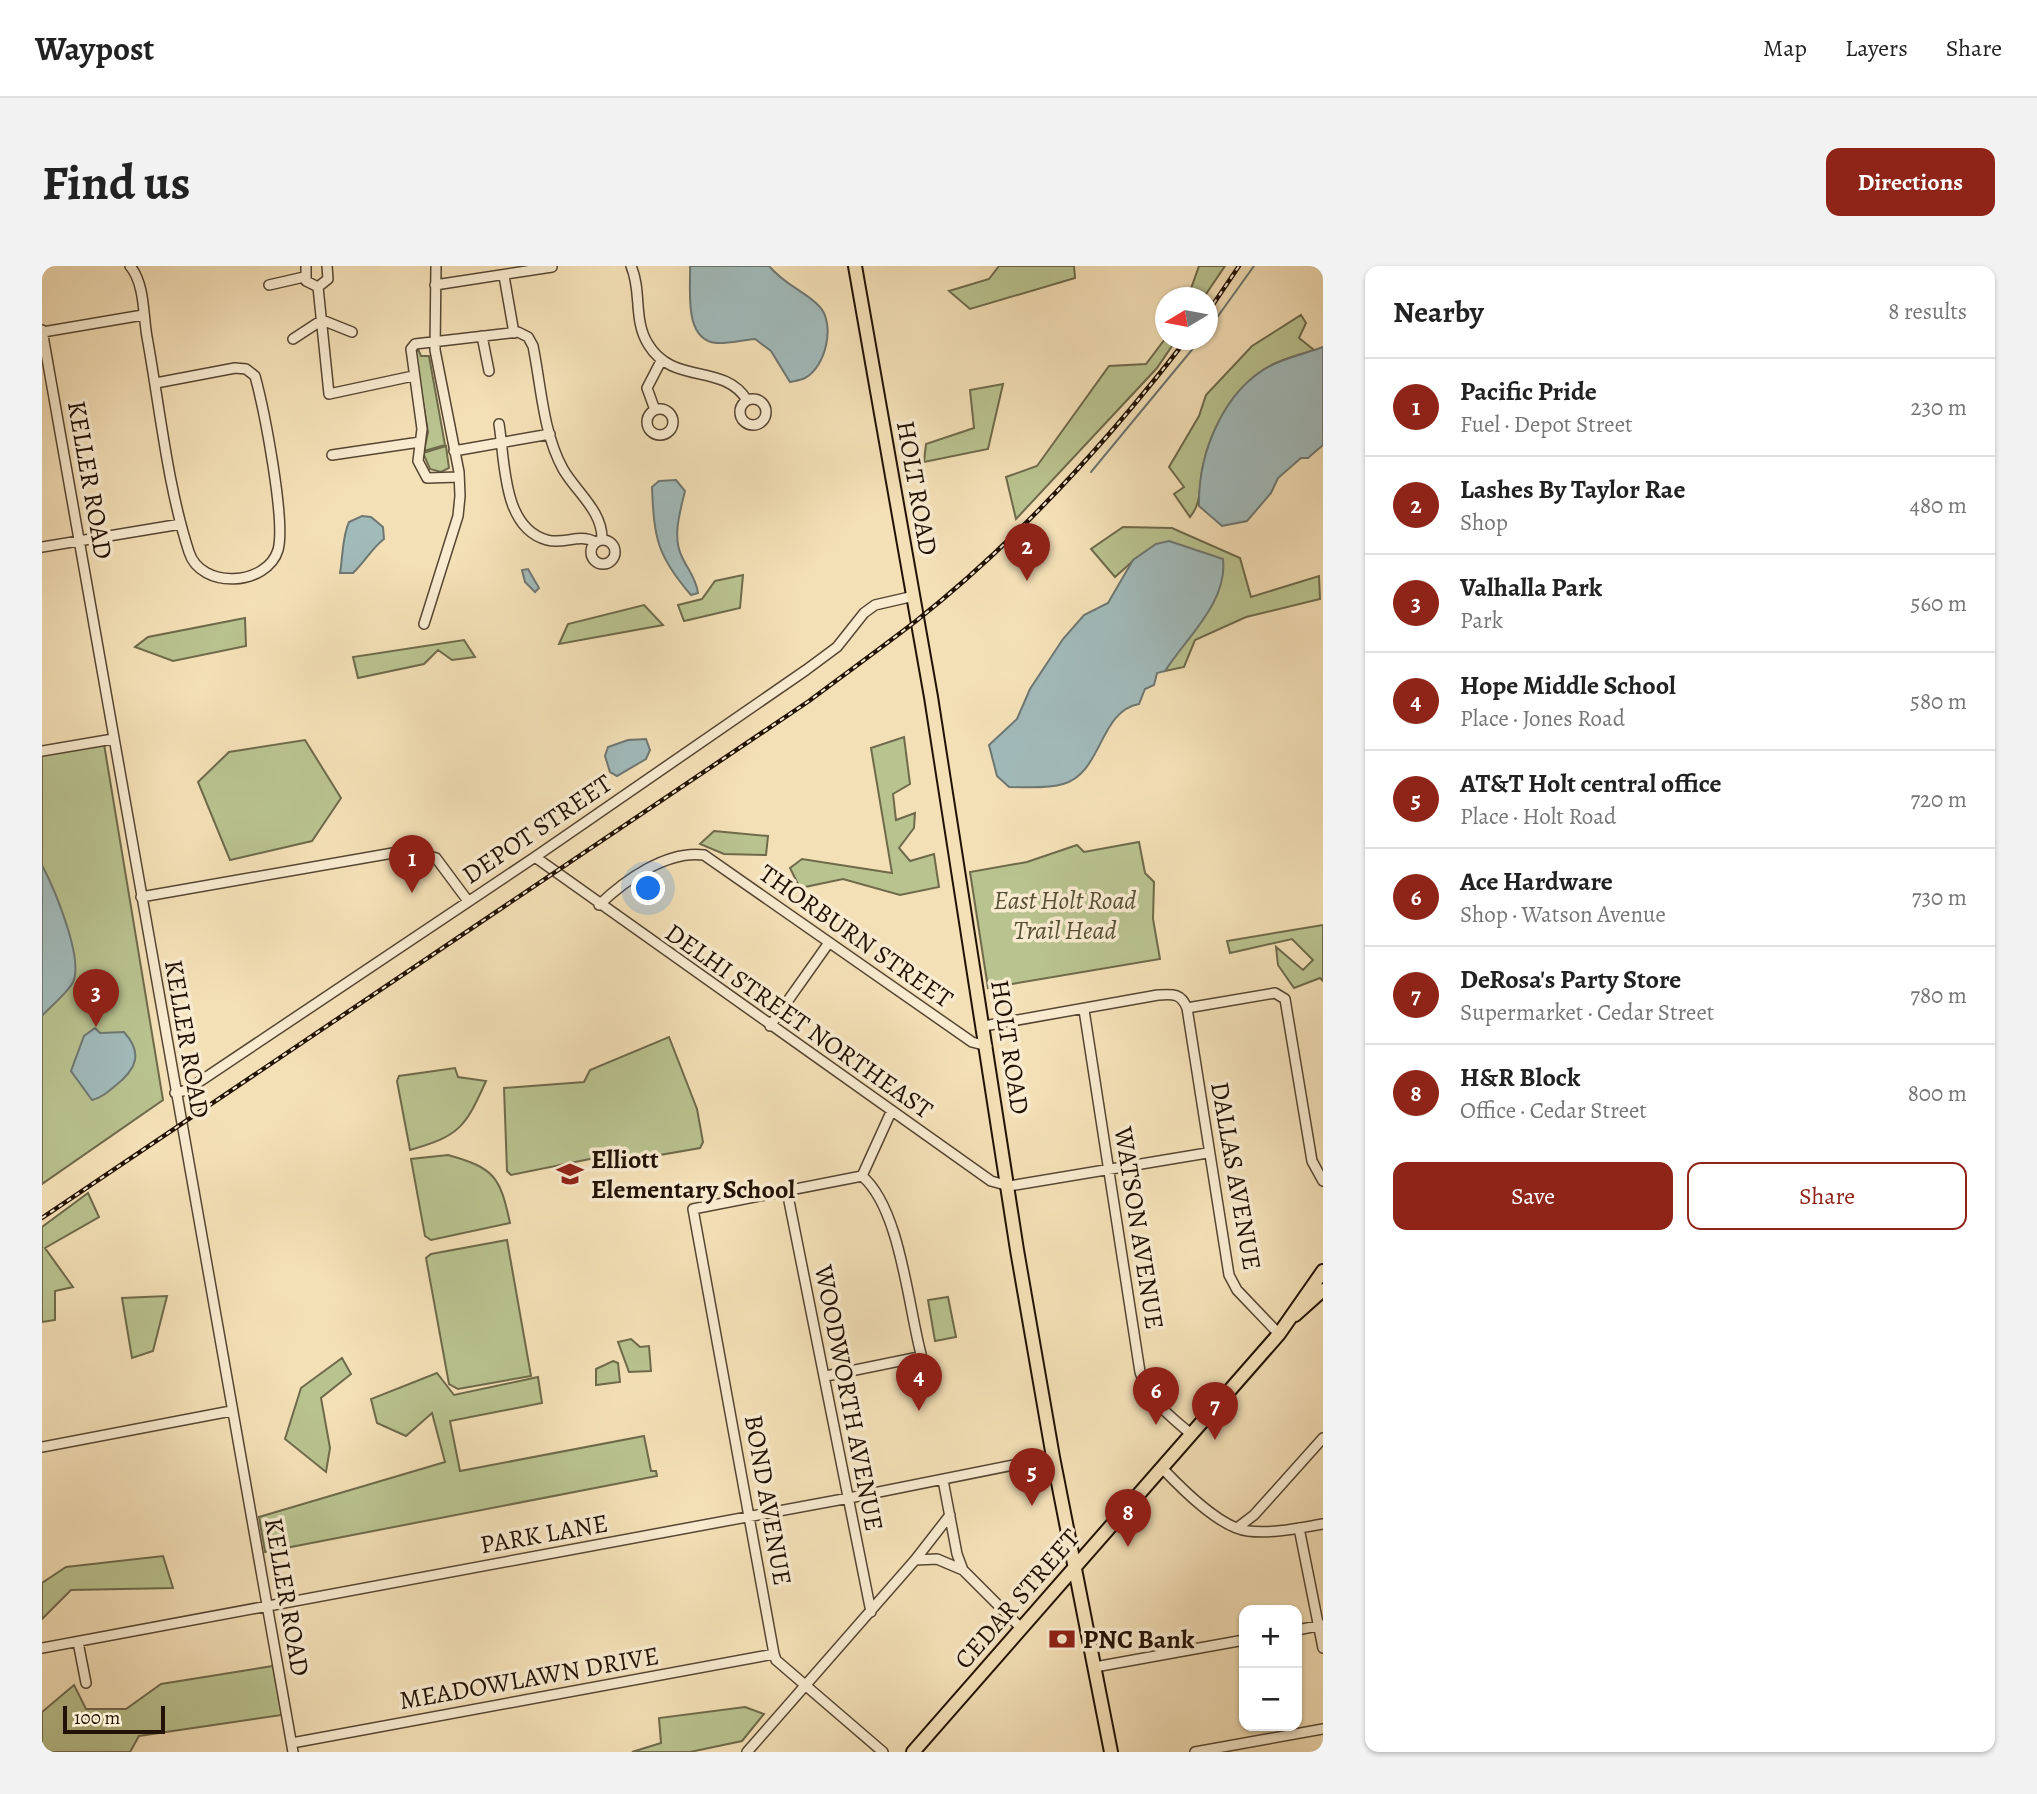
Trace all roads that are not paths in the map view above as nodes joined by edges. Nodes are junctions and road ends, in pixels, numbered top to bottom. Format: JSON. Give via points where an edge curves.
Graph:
{"nodes":[{"id":1,"x":130,"y":266,"type":"edge"},
{"id":2,"x":306,"y":266,"type":"edge"},
{"id":3,"x":327,"y":266,"type":"edge"},
{"id":4,"x":436,"y":266,"type":"edge"},
{"id":5,"x":631,"y":266,"type":"edge"},
{"id":6,"x":855,"y":266,"type":"edge"},
{"id":7,"x":552,"y":267,"type":"edge"},
{"id":8,"x":504,"y":276,"type":"junction"},
{"id":9,"x":304,"y":277,"type":"junction"},
{"id":10,"x":270,"y":285,"type":"dead end"},
{"id":11,"x":435,"y":285,"type":"junction"},
{"id":12,"x":318,"y":286,"type":"junction"},
{"id":13,"x":143,"y":315,"type":"junction"},
{"id":14,"x":321,"y":320,"type":"junction"},
{"id":15,"x":42,"y":331,"type":"edge"},
{"id":16,"x":352,"y":332,"type":"dead end"},
{"id":17,"x":514,"y":333,"type":"junction"},
{"id":18,"x":482,"y":336,"type":"junction"},
{"id":19,"x":293,"y":339,"type":"dead end"},
{"id":20,"x":435,"y":342,"type":"junction"},
{"id":21,"x":661,"y":361,"type":"junction"},
{"id":22,"x":489,"y":371,"type":"dead end"},
{"id":23,"x":413,"y":376,"type":"junction"},
{"id":24,"x":156,"y":383,"type":"junction"},
{"id":25,"x":747,"y":400,"type":"dead end"},
{"id":26,"x":655,"y":410,"type":"dead end"},
{"id":27,"x":499,"y":424,"type":"dead end"},
{"id":28,"x":550,"y":433,"type":"junction"},
{"id":29,"x":420,"y":442,"type":"junction"},
{"id":30,"x":502,"y":442,"type":"junction"},
{"id":31,"x":454,"y":451,"type":"junction"},
{"id":32,"x":332,"y":455,"type":"dead end"},
{"id":33,"x":459,"y":477,"type":"junction"},
{"id":34,"x":181,"y":524,"type":"junction"},
{"id":35,"x":79,"y":541,"type":"junction"},
{"id":36,"x":42,"y":547,"type":"edge"},
{"id":37,"x":914,"y":596,"type":"junction"},
{"id":38,"x":424,"y":624,"type":"dead end"},
{"id":39,"x":113,"y":738,"type":"junction"},
{"id":40,"x":42,"y":751,"type":"edge"},
{"id":41,"x":535,"y":857,"type":"junction"},
{"id":42,"x":141,"y":897,"type":"junction"},
{"id":43,"x":468,"y":901,"type":"junction"},
{"id":44,"x":599,"y":905,"type":"junction"},
{"id":45,"x":828,"y":944,"type":"junction"},
{"id":46,"x":1186,"y":1008,"type":"junction"},
{"id":47,"x":1084,"y":1010,"type":"junction"},
{"id":48,"x":770,"y":1026,"type":"junction"},
{"id":49,"x":984,"y":1026,"type":"junction"},
{"id":50,"x":987,"y":1046,"type":"junction"},
{"id":51,"x":175,"y":1093,"type":"junction"},
{"id":52,"x":891,"y":1112,"type":"junction"},
{"id":53,"x":1207,"y":1153,"type":"junction"},
{"id":54,"x":1109,"y":1170,"type":"junction"},
{"id":55,"x":862,"y":1176,"type":"junction"},
{"id":56,"x":1323,"y":1181,"type":"edge"},
{"id":57,"x":1009,"y":1186,"type":"junction"},
{"id":58,"x":787,"y":1191,"type":"junction"},
{"id":59,"x":1321,"y":1280,"type":"edge"},
{"id":60,"x":1279,"y":1334,"type":"junction"},
{"id":61,"x":826,"y":1376,"type":"junction"},
{"id":62,"x":232,"y":1411,"type":"junction"},
{"id":63,"x":1191,"y":1434,"type":"junction"},
{"id":64,"x":1323,"y":1438,"type":"edge"},
{"id":65,"x":42,"y":1447,"type":"edge"},
{"id":66,"x":1053,"y":1457,"type":"junction"},
{"id":67,"x":1162,"y":1468,"type":"junction"},
{"id":68,"x":943,"y":1480,"type":"junction"},
{"id":69,"x":849,"y":1499,"type":"junction"},
{"id":70,"x":950,"y":1515,"type":"junction"},
{"id":71,"x":750,"y":1517,"type":"junction"},
{"id":72,"x":1323,"y":1524,"type":"edge"},
{"id":73,"x":1237,"y":1528,"type":"junction"},
{"id":74,"x":1299,"y":1528,"type":"junction"},
{"id":75,"x":915,"y":1560,"type":"junction"},
{"id":76,"x":1075,"y":1568,"type":"junction"},
{"id":77,"x":963,"y":1570,"type":"junction"},
{"id":78,"x":267,"y":1606,"type":"junction"},
{"id":79,"x":871,"y":1612,"type":"junction"},
{"id":80,"x":1321,"y":1626,"type":"edge"},
{"id":81,"x":1022,"y":1629,"type":"junction"},
{"id":82,"x":1302,"y":1629,"type":"edge"},
{"id":83,"x":1239,"y":1641,"type":"edge"},
{"id":84,"x":78,"y":1642,"type":"junction"},
{"id":85,"x":42,"y":1648,"type":"edge"},
{"id":86,"x":1323,"y":1648,"type":"edge"},
{"id":87,"x":774,"y":1654,"type":"junction"},
{"id":88,"x":1095,"y":1667,"type":"junction"},
{"id":89,"x":86,"y":1683,"type":"dead end"},
{"id":90,"x":805,"y":1686,"type":"junction"},
{"id":91,"x":1323,"y":1729,"type":"edge"},
{"id":92,"x":292,"y":1747,"type":"edge"},
{"id":93,"x":747,"y":1752,"type":"edge"},
{"id":94,"x":883,"y":1752,"type":"edge"},
{"id":95,"x":913,"y":1752,"type":"edge"},
{"id":96,"x":1111,"y":1752,"type":"edge"},
{"id":97,"x":1195,"y":1752,"type":"edge"}],
"edges":[{"from":1,"to":13,"type":"street","via":[[139,285]]},
{"from":2,"to":9,"type":"street"},
{"from":3,"to":12,"type":"street","via":[[328,279]]},
{"from":4,"to":11,"type":"street"},
{"from":5,"to":21,"type":"street","via":[[640,327]]},
{"from":6,"to":37,"type":"main road","name":"HOLT ROAD"},
{"from":7,"to":8,"type":"street"},
{"from":8,"to":11,"type":"street"},
{"from":8,"to":17,"type":"street"},
{"from":9,"to":10,"type":"street"},
{"from":9,"to":12,"type":"street"},
{"from":11,"to":20,"type":"street"},
{"from":12,"to":14,"type":"street"},
{"from":13,"to":15,"type":"street"},
{"from":13,"to":24,"type":"street"},
{"from":14,"to":16,"type":"street"},
{"from":14,"to":19,"type":"street"},
{"from":14,"to":23,"type":"street","via":[[329,394]]},
{"from":15,"to":35,"type":"street","name":"KELLER ROAD"},
{"from":17,"to":18,"type":"street"},
{"from":17,"to":28,"type":"street","via":[[528,337],[533,346]]},
{"from":18,"to":20,"type":"street"},
{"from":18,"to":22,"type":"street"},
{"from":20,"to":23,"type":"street","via":[[412,346]]},
{"from":20,"to":31,"type":"street"},
{"from":21,"to":25,"type":"street","via":[[732,382]]},
{"from":21,"to":26,"type":"street","via":[[647,388]]},
{"from":23,"to":29,"type":"street"},
{"from":24,"to":34,"type":"street"},
{"from":24,"to":34,"type":"street","via":[[235,368],[255,376],[281,525],[277,552],[262,570],[239,579],[202,571],[190,557]]},
{"from":27,"to":30,"type":"street"},
{"from":28,"to":30,"type":"street"},
{"from":28,"to":30,"type":"street","via":[[562,467],[599,520],[598,541],[546,540],[522,524],[514,511]]},
{"from":29,"to":32,"type":"street"},
{"from":29,"to":33,"type":"street","via":[[418,461],[427,478]]},
{"from":30,"to":31,"type":"street"},
{"from":31,"to":33,"type":"street"},
{"from":33,"to":38,"type":"street","via":[[458,516]]},
{"from":34,"to":35,"type":"street"},
{"from":35,"to":36,"type":"street"},
{"from":35,"to":39,"type":"street","name":"KELLER ROAD"},
{"from":37,"to":41,"type":"street","name":"DEPOT STREET","via":[[875,605],[825,657]]},
{"from":37,"to":49,"type":"main road","name":"HOLT ROAD"},
{"from":39,"to":40,"type":"street"},
{"from":39,"to":42,"type":"street","name":"KELLER ROAD"},
{"from":41,"to":43,"type":"street","name":"DEPOT STREET"},
{"from":41,"to":44,"type":"street","name":"DELHI STREET NORTHEAST"},
{"from":42,"to":43,"type":"street","via":[[410,849],[436,858]]},
{"from":42,"to":51,"type":"street","name":"KELLER ROAD"},
{"from":43,"to":51,"type":"street","name":"DEPOT STREET","via":[[187,1090]]},
{"from":44,"to":45,"type":"street","name":"THORBURN STREET","via":[[626,883],[665,862],[678,856],[704,855]]},
{"from":44,"to":48,"type":"street","name":"DELHI STREET NORTHEAST"},
{"from":45,"to":48,"type":"street"},
{"from":45,"to":50,"type":"street","name":"THORBURN STREET","via":[[972,1042]]},
{"from":46,"to":47,"type":"street","via":[[1181,998],[1172,994]]},
{"from":46,"to":53,"type":"street","name":"DALLAS AVENUE"},
{"from":46,"to":56,"type":"street","via":[[1275,993],[1285,999],[1312,1161]]},
{"from":47,"to":49,"type":"street"},
{"from":47,"to":54,"type":"street","name":"WATSON AVENUE"},
{"from":48,"to":52,"type":"street","name":"DELHI STREET NORTHEAST"},
{"from":49,"to":50,"type":"main road","name":"HOLT ROAD"},
{"from":50,"to":57,"type":"main road","name":"HOLT ROAD"},
{"from":51,"to":62,"type":"street","name":"KELLER ROAD"},
{"from":52,"to":55,"type":"street"},
{"from":52,"to":57,"type":"street","name":"DELHI STREET NORTHEAST","via":[[991,1181]]},
{"from":53,"to":54,"type":"street"},
{"from":53,"to":60,"type":"street","name":"DALLAS AVENUE","via":[[1231,1282]]},
{"from":54,"to":57,"type":"street"},
{"from":54,"to":63,"type":"street","name":"WATSON AVENUE","via":[[1143,1381],[1158,1405]]},
{"from":55,"to":58,"type":"street"},
{"from":55,"to":61,"type":"street","via":[[878,1194],[891,1222],[921,1354]]},
{"from":57,"to":66,"type":"main road","name":"HOLT ROAD"},
{"from":58,"to":61,"type":"street","name":"WOODWORTH AVENUE"},
{"from":58,"to":71,"type":"street","name":"BOND AVENUE","via":[[693,1209]]},
{"from":59,"to":60,"type":"main road","name":"CEDAR STREET"},
{"from":60,"to":63,"type":"main road","name":"CEDAR STREET"},
{"from":61,"to":69,"type":"street","name":"WOODWORTH AVENUE"},
{"from":62,"to":65,"type":"street"},
{"from":62,"to":78,"type":"street","name":"KELLER ROAD"},
{"from":63,"to":67,"type":"main road","name":"CEDAR STREET"},
{"from":64,"to":73,"type":"street"},
{"from":66,"to":68,"type":"street","name":"PARK LANE"},
{"from":66,"to":76,"type":"main road","name":"HOLT ROAD"},
{"from":67,"to":73,"type":"street","via":[[1185,1492]]},
{"from":67,"to":76,"type":"main road","name":"CEDAR STREET"},
{"from":68,"to":69,"type":"street","name":"PARK LANE"},
{"from":68,"to":70,"type":"street"},
{"from":69,"to":71,"type":"street","name":"PARK LANE"},
{"from":69,"to":79,"type":"street","name":"WOODWORTH AVENUE"},
{"from":70,"to":75,"type":"street"},
{"from":70,"to":77,"type":"street"},
{"from":71,"to":78,"type":"street","name":"PARK LANE"},
{"from":71,"to":87,"type":"street","name":"BOND AVENUE"},
{"from":72,"to":74,"type":"street"},
{"from":73,"to":74,"type":"street","via":[[1255,1532]]},
{"from":74,"to":80,"type":"street"},
{"from":75,"to":77,"type":"street","via":[[937,1559]]},
{"from":75,"to":79,"type":"street"},
{"from":76,"to":81,"type":"main road","name":"CEDAR STREET"},
{"from":76,"to":88,"type":"main road","name":"HOLT ROAD"},
{"from":77,"to":81,"type":"street"},
{"from":78,"to":84,"type":"street","name":"PARK LANE"},
{"from":78,"to":92,"type":"street","name":"KELLER ROAD"},
{"from":79,"to":90,"type":"street"},
{"from":80,"to":82,"type":"street"},
{"from":80,"to":86,"type":"street"},
{"from":81,"to":95,"type":"main road","name":"CEDAR STREET"},
{"from":83,"to":88,"type":"street"},
{"from":84,"to":85,"type":"street","name":"PARK LANE"},
{"from":84,"to":89,"type":"street"},
{"from":87,"to":90,"type":"street"},
{"from":87,"to":92,"type":"street","name":"MEADOWLAWN DRIVE"},
{"from":88,"to":96,"type":"main road","name":"HOLT ROAD"},
{"from":90,"to":93,"type":"street"},
{"from":90,"to":94,"type":"street"},
{"from":91,"to":97,"type":"street"}]}
